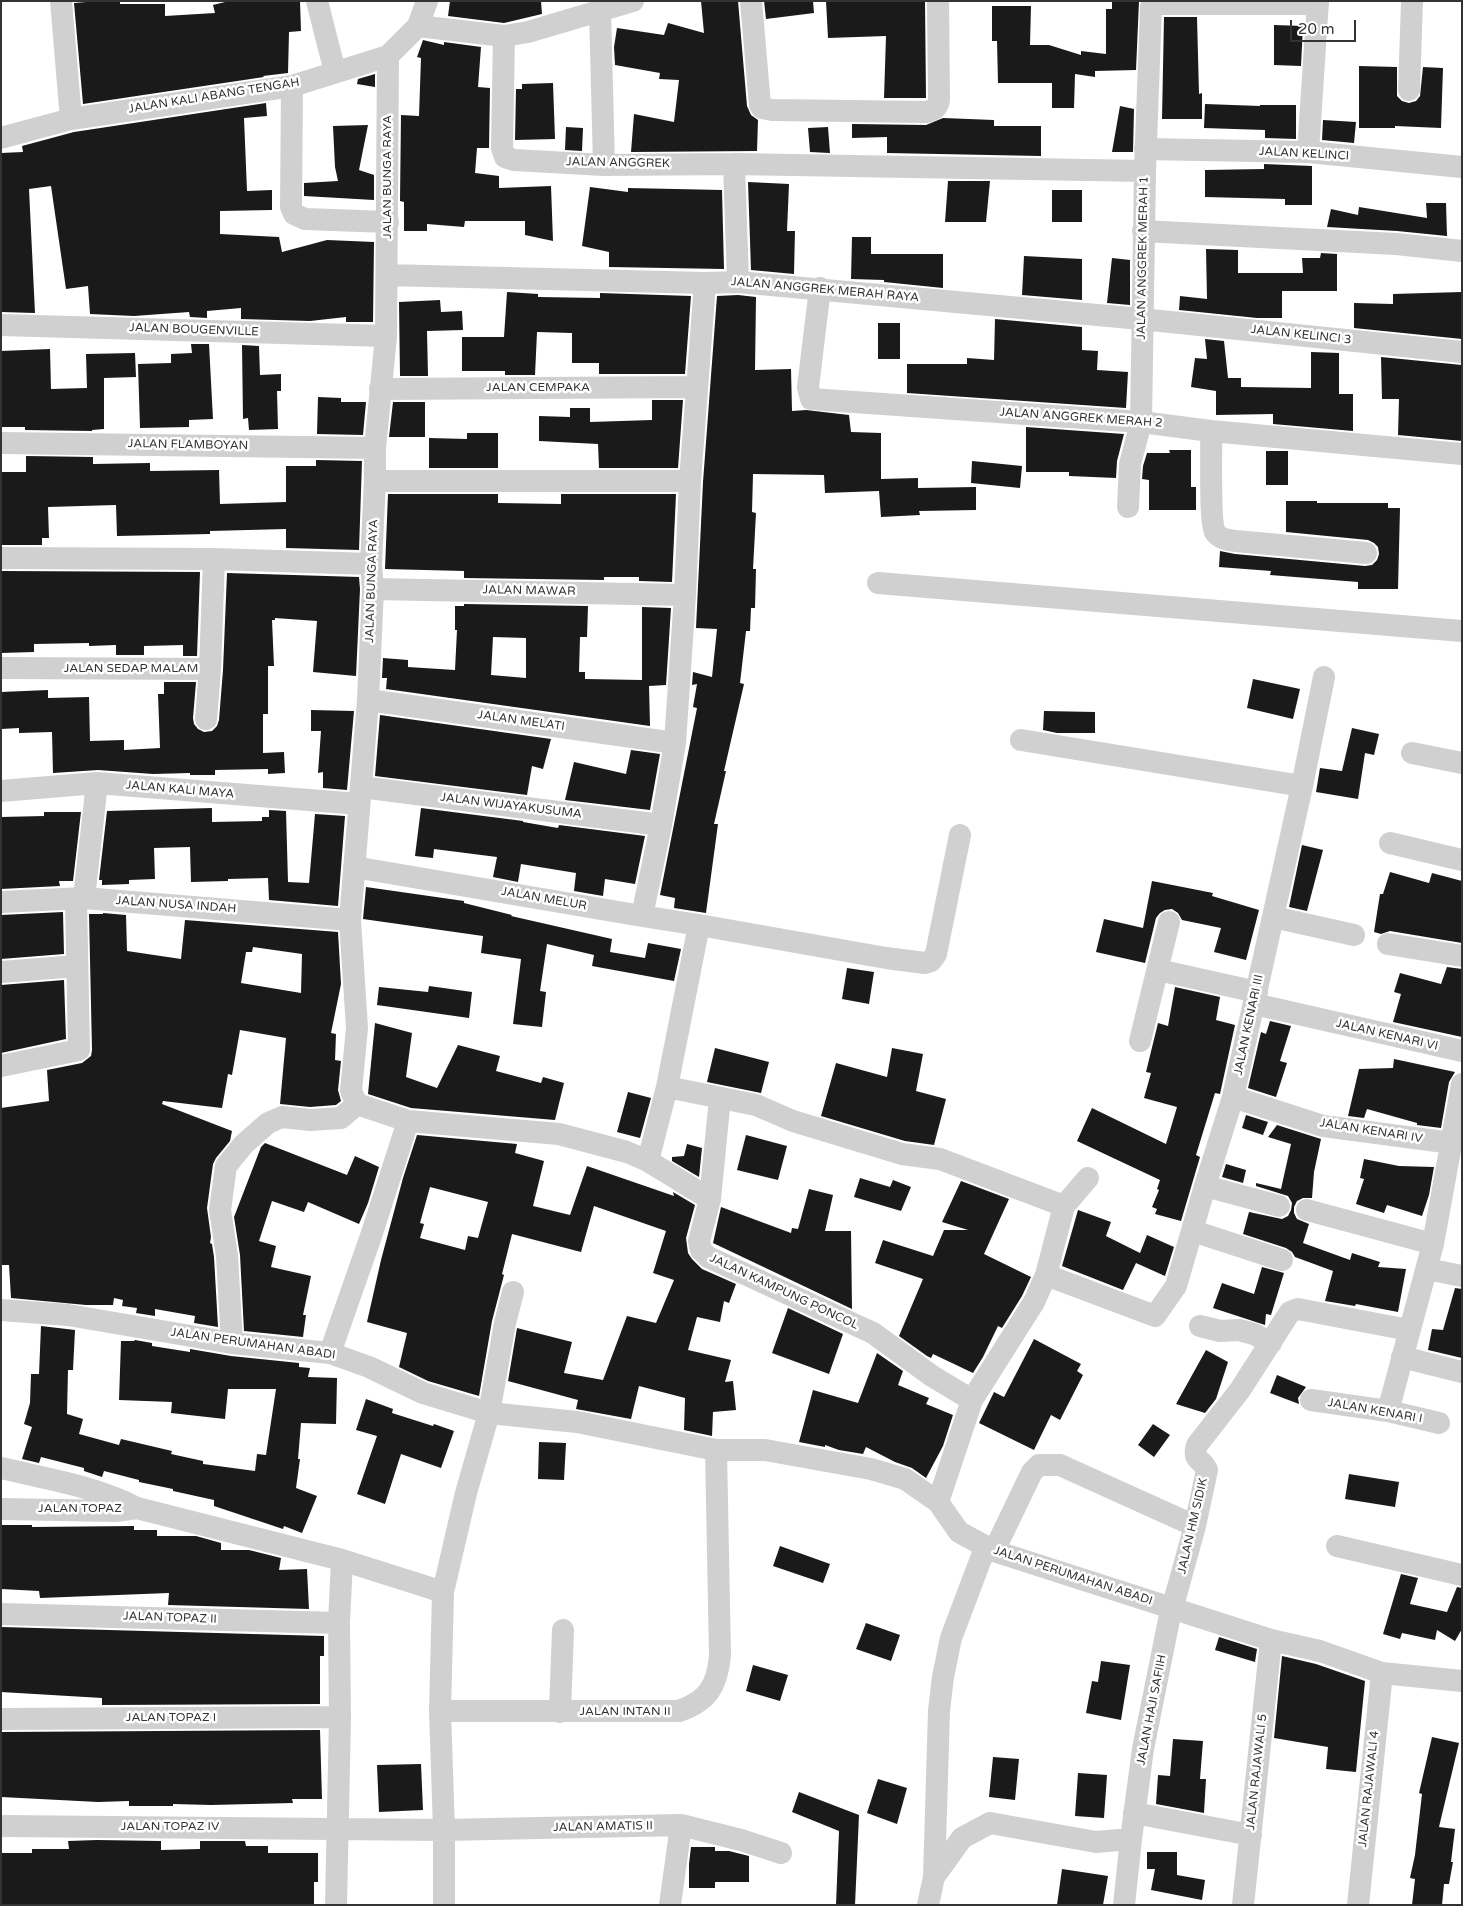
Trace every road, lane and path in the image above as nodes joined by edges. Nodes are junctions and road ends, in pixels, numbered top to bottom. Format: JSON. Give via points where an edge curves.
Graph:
{"nodes":[{"id":1,"x":61,"y":1,"type":"edge"},
{"id":2,"x":317,"y":1,"type":"edge"},
{"id":3,"x":427,"y":1,"type":"edge"},
{"id":4,"x":633,"y":1,"type":"edge"},
{"id":5,"x":751,"y":1,"type":"edge"},
{"id":6,"x":938,"y":1,"type":"edge"},
{"id":7,"x":1412,"y":1,"type":"edge"},
{"id":8,"x":1318,"y":2,"type":"edge"},
{"id":9,"x":600,"y":11,"type":"junction"},
{"id":10,"x":418,"y":26,"type":"junction"},
{"id":11,"x":504,"y":36,"type":"junction"},
{"id":12,"x":388,"y":56,"type":"junction"},
{"id":13,"x":335,"y":72,"type":"junction"},
{"id":14,"x":292,"y":86,"type":"junction"},
{"id":15,"x":1409,"y":90,"type":"dead end"},
{"id":16,"x":72,"y":119,"type":"junction"},
{"id":17,"x":1,"y":138,"type":"edge"},
{"id":18,"x":1145,"y":149,"type":"junction"},
{"id":19,"x":1308,"y":152,"type":"junction"},
{"id":20,"x":734,"y":164,"type":"junction"},
{"id":21,"x":604,"y":165,"type":"junction"},
{"id":22,"x":1462,"y":167,"type":"edge"},
{"id":23,"x":1145,"y":171,"type":"junction"},
{"id":24,"x":388,"y":222,"type":"junction"},
{"id":25,"x":1143,"y":231,"type":"junction"},
{"id":26,"x":1462,"y":251,"type":"edge"},
{"id":27,"x":387,"y":276,"type":"junction"},
{"id":28,"x":738,"y":282,"type":"junction"},
{"id":29,"x":705,"y":283,"type":"junction"},
{"id":30,"x":820,"y":288,"type":"junction"},
{"id":31,"x":1141,"y":319,"type":"junction"},
{"id":32,"x":1,"y":325,"type":"edge"},
{"id":33,"x":386,"y":336,"type":"junction"},
{"id":34,"x":1462,"y":352,"type":"edge"},
{"id":35,"x":696,"y":387,"type":"junction"},
{"id":36,"x":380,"y":389,"type":"junction"},
{"id":37,"x":1141,"y":422,"type":"junction"},
{"id":38,"x":1211,"y":431,"type":"junction"},
{"id":39,"x":1,"y":443,"type":"edge"},
{"id":40,"x":375,"y":448,"type":"junction"},
{"id":41,"x":1462,"y":454,"type":"edge"},
{"id":42,"x":375,"y":481,"type":"junction"},
{"id":43,"x":690,"y":481,"type":"junction"},
{"id":44,"x":1128,"y":508,"type":"dead end"},
{"id":45,"x":1366,"y":553,"type":"dead end"},
{"id":46,"x":1,"y":558,"type":"edge"},
{"id":47,"x":214,"y":559,"type":"junction"},
{"id":48,"x":371,"y":564,"type":"junction"},
{"id":49,"x":878,"y":583,"type":"dead end"},
{"id":50,"x":373,"y":589,"type":"junction"},
{"id":51,"x":685,"y":595,"type":"junction"},
{"id":52,"x":1462,"y":631,"type":"edge"},
{"id":53,"x":1,"y":668,"type":"edge"},
{"id":54,"x":210,"y":669,"type":"junction"},
{"id":55,"x":1324,"y":677,"type":"dead end"},
{"id":56,"x":368,"y":700,"type":"junction"},
{"id":57,"x":206,"y":720,"type":"dead end"},
{"id":58,"x":1021,"y":740,"type":"dead end"},
{"id":59,"x":675,"y":743,"type":"junction"},
{"id":60,"x":1412,"y":753,"type":"dead end"},
{"id":61,"x":1462,"y":763,"type":"edge"},
{"id":62,"x":97,"y":783,"type":"junction"},
{"id":63,"x":1302,"y":786,"type":"junction"},
{"id":64,"x":1,"y":791,"type":"edge"},
{"id":65,"x":360,"y":796,"type":"junction"},
{"id":66,"x":661,"y":824,"type":"junction"},
{"id":67,"x":960,"y":835,"type":"dead end"},
{"id":68,"x":1390,"y":843,"type":"dead end"},
{"id":69,"x":1462,"y":860,"type":"edge"},
{"id":70,"x":354,"y":868,"type":"junction"},
{"id":71,"x":80,"y":898,"type":"junction"},
{"id":72,"x":1,"y":902,"type":"edge"},
{"id":73,"x":642,"y":916,"type":"junction"},
{"id":74,"x":1273,"y":917,"type":"junction"},
{"id":75,"x":350,"y":920,"type":"junction"},
{"id":76,"x":1169,"y":922,"type":"dead end"},
{"id":77,"x":699,"y":925,"type":"junction"},
{"id":78,"x":1354,"y":935,"type":"dead end"},
{"id":79,"x":1388,"y":944,"type":"dead end"},
{"id":80,"x":1462,"y":956,"type":"edge"},
{"id":81,"x":77,"y":966,"type":"junction"},
{"id":82,"x":1158,"y":970,"type":"junction"},
{"id":83,"x":1,"y":972,"type":"edge"},
{"id":84,"x":1255,"y":998,"type":"junction"},
{"id":85,"x":1140,"y":1041,"type":"dead end"},
{"id":86,"x":1462,"y":1051,"type":"edge"},
{"id":87,"x":1,"y":1066,"type":"edge"},
{"id":88,"x":1462,"y":1084,"type":"edge"},
{"id":89,"x":667,"y":1087,"type":"junction"},
{"id":90,"x":1234,"y":1097,"type":"junction"},
{"id":91,"x":720,"y":1098,"type":"junction"},
{"id":92,"x":357,"y":1104,"type":"junction"},
{"id":93,"x":408,"y":1121,"type":"junction"},
{"id":94,"x":1452,"y":1143,"type":"junction"},
{"id":95,"x":648,"y":1161,"type":"junction"},
{"id":96,"x":1088,"y":1178,"type":"dead end"},
{"id":97,"x":1205,"y":1186,"type":"junction"},
{"id":98,"x":710,"y":1200,"type":"junction"},
{"id":99,"x":1064,"y":1206,"type":"junction"},
{"id":100,"x":1279,"y":1206,"type":"dead end"},
{"id":101,"x":1307,"y":1210,"type":"dead end"},
{"id":102,"x":1193,"y":1231,"type":"junction"},
{"id":103,"x":1434,"y":1244,"type":"junction"},
{"id":104,"x":1282,"y":1260,"type":"dead end"},
{"id":105,"x":1426,"y":1269,"type":"junction"},
{"id":106,"x":1046,"y":1275,"type":"junction"},
{"id":107,"x":1462,"y":1276,"type":"edge"},
{"id":108,"x":513,"y":1292,"type":"dead end"},
{"id":109,"x":2,"y":1308,"type":"edge"},
{"id":110,"x":1200,"y":1326,"type":"dead end"},
{"id":111,"x":1409,"y":1330,"type":"junction"},
{"id":112,"x":232,"y":1343,"type":"junction"},
{"id":113,"x":1269,"y":1346,"type":"junction"},
{"id":114,"x":330,"y":1353,"type":"junction"},
{"id":115,"x":1402,"y":1357,"type":"junction"},
{"id":116,"x":1462,"y":1372,"type":"edge"},
{"id":117,"x":972,"y":1400,"type":"junction"},
{"id":118,"x":1311,"y":1400,"type":"dead end"},
{"id":119,"x":1388,"y":1411,"type":"junction"},
{"id":120,"x":489,"y":1413,"type":"junction"},
{"id":121,"x":1439,"y":1423,"type":"dead end"},
{"id":122,"x":716,"y":1450,"type":"junction"},
{"id":123,"x":1,"y":1468,"type":"edge"},
{"id":124,"x":938,"y":1502,"type":"junction"},
{"id":125,"x":137,"y":1508,"type":"junction"},
{"id":126,"x":1,"y":1509,"type":"edge"},
{"id":127,"x":1195,"y":1526,"type":"junction"},
{"id":128,"x":1337,"y":1546,"type":"dead end"},
{"id":129,"x":989,"y":1550,"type":"junction"},
{"id":130,"x":342,"y":1560,"type":"junction"},
{"id":131,"x":1462,"y":1575,"type":"edge"},
{"id":132,"x":443,"y":1592,"type":"junction"},
{"id":133,"x":1173,"y":1608,"type":"junction"},
{"id":134,"x":1,"y":1614,"type":"edge"},
{"id":135,"x":339,"y":1623,"type":"junction"},
{"id":136,"x":563,"y":1630,"type":"dead end"},
{"id":137,"x":1271,"y":1640,"type":"junction"},
{"id":138,"x":1382,"y":1672,"type":"junction"},
{"id":139,"x":1462,"y":1681,"type":"edge"},
{"id":140,"x":440,"y":1711,"type":"junction"},
{"id":141,"x":560,"y":1712,"type":"junction"},
{"id":142,"x":340,"y":1717,"type":"junction"},
{"id":143,"x":1,"y":1719,"type":"edge"},
{"id":144,"x":1134,"y":1813,"type":"junction"},
{"id":145,"x":681,"y":1825,"type":"junction"},
{"id":146,"x":1,"y":1826,"type":"edge"},
{"id":147,"x":338,"y":1828,"type":"junction"},
{"id":148,"x":444,"y":1830,"type":"junction"},
{"id":149,"x":1251,"y":1835,"type":"junction"},
{"id":150,"x":1131,"y":1839,"type":"junction"},
{"id":151,"x":781,"y":1853,"type":"dead end"},
{"id":152,"x":934,"y":1877,"type":"junction"},
{"id":153,"x":336,"y":1905,"type":"edge"},
{"id":154,"x":444,"y":1905,"type":"edge"},
{"id":155,"x":670,"y":1905,"type":"edge"},
{"id":156,"x":928,"y":1905,"type":"edge"},
{"id":157,"x":1124,"y":1905,"type":"edge"},
{"id":158,"x":1243,"y":1905,"type":"edge"},
{"id":159,"x":1358,"y":1905,"type":"edge"}],
"edges":[{"from":1,"to":16,"type":"street"},
{"from":2,"to":13,"type":"street"},
{"from":3,"to":10,"type":"street","name":"JALAN KALI ABANG TENGAH"},
{"from":4,"to":9,"type":"street"},
{"from":5,"to":6,"type":"street","via":[[762,108],[926,112],[939,105]]},
{"from":7,"to":15,"type":"street"},
{"from":8,"to":18,"type":"street","name":"JALAN ANGGREK MERAH 1","via":[[1155,4],[1151,7]]},
{"from":8,"to":19,"type":"street"},
{"from":9,"to":11,"type":"street"},
{"from":9,"to":21,"type":"street"},
{"from":10,"to":11,"type":"street"},
{"from":10,"to":12,"type":"street","name":"JALAN KALI ABANG TENGAH"},
{"from":11,"to":21,"type":"street","name":"JALAN ANGGREK","via":[[502,148],[505,157]]},
{"from":12,"to":13,"type":"street","name":"JALAN KALI ABANG TENGAH"},
{"from":12,"to":24,"type":"street","name":"JALAN BUNGA RAYA"},
{"from":13,"to":14,"type":"street","name":"JALAN KALI ABANG TENGAH"},
{"from":14,"to":16,"type":"street","name":"JALAN KALI ABANG TENGAH"},
{"from":14,"to":24,"type":"street","via":[[291,208],[294,214],[305,219]]},
{"from":16,"to":17,"type":"street","name":"JALAN KALI ABANG TENGAH"},
{"from":18,"to":19,"type":"street","name":"JALAN KELINCI"},
{"from":18,"to":23,"type":"street","name":"JALAN ANGGREK MERAH 1"},
{"from":19,"to":22,"type":"street","name":"JALAN KELINCI"},
{"from":20,"to":21,"type":"street","name":"JALAN ANGGREK"},
{"from":20,"to":23,"type":"street","name":"JALAN ANGGREK"},
{"from":20,"to":28,"type":"street"},
{"from":23,"to":25,"type":"street","name":"JALAN ANGGREK MERAH 1"},
{"from":24,"to":27,"type":"street","name":"JALAN BUNGA RAYA"},
{"from":25,"to":26,"type":"street","via":[[1396,244]]},
{"from":25,"to":31,"type":"street","name":"JALAN ANGGREK MERAH 1"},
{"from":27,"to":29,"type":"street","name":"JALAN ANGGREK MERAH RAYA"},
{"from":27,"to":33,"type":"street","name":"JALAN BUNGA RAYA"},
{"from":28,"to":29,"type":"street","name":"JALAN ANGGREK MERAH RAYA"},
{"from":28,"to":30,"type":"street","name":"JALAN ANGGREK MERAH RAYA"},
{"from":29,"to":35,"type":"street"},
{"from":30,"to":31,"type":"street","name":"JALAN ANGGREK MERAH RAYA"},
{"from":30,"to":37,"type":"street","name":"JALAN ANGGREK MERAH 2","via":[[808,387],[811,399]]},
{"from":31,"to":34,"type":"street","name":"JALAN KELINCI 3"},
{"from":31,"to":37,"type":"street","name":"JALAN ANGGREK MERAH 1"},
{"from":32,"to":33,"type":"street","name":"JALAN BOUGENVILLE"},
{"from":33,"to":36,"type":"street","name":"JALAN BUNGA RAYA"},
{"from":35,"to":36,"type":"street","name":"JALAN CEMPAKA"},
{"from":35,"to":43,"type":"street"},
{"from":36,"to":40,"type":"street","name":"JALAN BUNGA RAYA"},
{"from":37,"to":38,"type":"street","name":"JALAN ANGGREK MERAH 2"},
{"from":37,"to":44,"type":"street","name":"JALAN ANGGREK MERAH 1","via":[[1130,464]]},
{"from":38,"to":41,"type":"street","name":"JALAN ANGGREK MERAH 2"},
{"from":38,"to":45,"type":"street","via":[[1216,533],[1224,539],[1236,541]]},
{"from":39,"to":40,"type":"street","name":"JALAN FLAMBOYAN"},
{"from":40,"to":42,"type":"street","name":"JALAN BUNGA RAYA"},
{"from":42,"to":43,"type":"street"},
{"from":42,"to":48,"type":"street","name":"JALAN BUNGA RAYA"},
{"from":43,"to":51,"type":"street"},
{"from":46,"to":47,"type":"street"},
{"from":47,"to":48,"type":"street"},
{"from":47,"to":54,"type":"street","name":"JALAN SEDAP MALAM"},
{"from":48,"to":50,"type":"street","name":"JALAN BUNGA RAYA"},
{"from":49,"to":52,"type":"street"},
{"from":50,"to":51,"type":"street","name":"JALAN MAWAR"},
{"from":50,"to":56,"type":"street","name":"JALAN BUNGA RAYA"},
{"from":51,"to":59,"type":"street"},
{"from":53,"to":54,"type":"street","name":"JALAN SEDAP MALAM"},
{"from":54,"to":57,"type":"street"},
{"from":55,"to":63,"type":"street","name":"JALAN KENARI III"},
{"from":56,"to":59,"type":"street","name":"JALAN MELATI"},
{"from":56,"to":65,"type":"street","name":"JALAN BUNGA RAYA"},
{"from":58,"to":63,"type":"street"},
{"from":59,"to":66,"type":"street"},
{"from":60,"to":61,"type":"street"},
{"from":62,"to":64,"type":"street","name":"JALAN KALI MAYA"},
{"from":62,"to":65,"type":"street","name":"JALAN KALI MAYA"},
{"from":62,"to":71,"type":"street"},
{"from":63,"to":74,"type":"street","name":"JALAN KENARI III"},
{"from":65,"to":66,"type":"street","name":"JALAN WIJAYAKUSUMA"},
{"from":65,"to":70,"type":"street","name":"JALAN BUNGA RAYA"},
{"from":66,"to":73,"type":"street"},
{"from":67,"to":77,"type":"street","name":"JALAN MELUR","via":[[936,954],[925,963]]},
{"from":68,"to":69,"type":"street"},
{"from":70,"to":73,"type":"street","name":"JALAN MELUR"},
{"from":70,"to":75,"type":"street","name":"JALAN BUNGA RAYA"},
{"from":71,"to":72,"type":"street","name":"JALAN NUSA INDAH"},
{"from":71,"to":75,"type":"street","name":"JALAN NUSA INDAH"},
{"from":71,"to":81,"type":"street"},
{"from":73,"to":77,"type":"street","name":"JALAN MELUR"},
{"from":74,"to":78,"type":"street"},
{"from":74,"to":84,"type":"street","name":"JALAN KENARI III"},
{"from":75,"to":92,"type":"street","name":"JALAN BUNGA RAYA","via":[[357,1028],[350,1091]]},
{"from":76,"to":82,"type":"street"},
{"from":77,"to":89,"type":"street"},
{"from":79,"to":80,"type":"street"},
{"from":81,"to":83,"type":"street"},
{"from":81,"to":87,"type":"street","via":[[79,1050]]},
{"from":82,"to":84,"type":"street","name":"JALAN KENARI VI"},
{"from":82,"to":85,"type":"street"},
{"from":84,"to":86,"type":"street","name":"JALAN KENARI VI","via":[[1312,1018]]},
{"from":84,"to":90,"type":"street","name":"JALAN KENARI III"},
{"from":88,"to":94,"type":"street"},
{"from":89,"to":91,"type":"street"},
{"from":89,"to":95,"type":"street"},
{"from":90,"to":94,"type":"street","name":"JALAN KENARI IV","via":[[1323,1126]]},
{"from":90,"to":97,"type":"street","name":"JALAN KENARI III"},
{"from":91,"to":98,"type":"street","name":"JALAN KAMPUNG PONCOL"},
{"from":91,"to":99,"type":"street","via":[[756,1105],[793,1121],[902,1154],[940,1158]]},
{"from":92,"to":93,"type":"street"},
{"from":92,"to":112,"type":"street","via":[[341,1118],[310,1120],[282,1117],[268,1123],[226,1166],[220,1210],[227,1256]]},
{"from":93,"to":95,"type":"street","via":[[559,1134],[627,1152]]},
{"from":93,"to":114,"type":"street"},
{"from":94,"to":103,"type":"street"},
{"from":95,"to":98,"type":"street"},
{"from":96,"to":99,"type":"street"},
{"from":97,"to":100,"type":"street"},
{"from":97,"to":102,"type":"street","name":"JALAN KENARI III"},
{"from":98,"to":117,"type":"street","name":"JALAN KAMPUNG PONCOL","via":[[699,1241],[701,1250],[708,1257],[873,1333],[932,1376]]},
{"from":99,"to":106,"type":"street"},
{"from":101,"to":103,"type":"street"},
{"from":102,"to":104,"type":"street"},
{"from":102,"to":106,"type":"street","name":"JALAN KENARI III","via":[[1176,1286],[1155,1316]]},
{"from":103,"to":105,"type":"street"},
{"from":105,"to":107,"type":"street"},
{"from":105,"to":111,"type":"street"},
{"from":106,"to":117,"type":"street","via":[[1034,1302]]},
{"from":108,"to":120,"type":"street"},
{"from":109,"to":112,"type":"street","name":"JALAN PERUMAHAN ABADI","via":[[68,1315]]},
{"from":110,"to":113,"type":"street","via":[[1254,1334]]},
{"from":111,"to":113,"type":"street","via":[[1298,1309],[1284,1318]]},
{"from":111,"to":115,"type":"street"},
{"from":112,"to":114,"type":"street","name":"JALAN PERUMAHAN ABADI"},
{"from":113,"to":127,"type":"street","name":"JALAN HM SIDIK","via":[[1197,1445],[1195,1457],[1207,1470]]},
{"from":114,"to":120,"type":"street","name":"JALAN PERUMAHAN ABADI","via":[[369,1367],[423,1393]]},
{"from":115,"to":116,"type":"street"},
{"from":115,"to":119,"type":"street"},
{"from":117,"to":124,"type":"street"},
{"from":118,"to":119,"type":"street","name":"JALAN KENARI I"},
{"from":119,"to":121,"type":"street","name":"JALAN KENARI I"},
{"from":120,"to":122,"type":"street","name":"JALAN PERUMAHAN ABADI","via":[[577,1422]]},
{"from":120,"to":132,"type":"street"},
{"from":122,"to":124,"type":"street","name":"JALAN PERUMAHAN ABADI","via":[[765,1450],[871,1469],[905,1479]]},
{"from":122,"to":141,"type":"street","name":"JALAN INTAN II","via":[[720,1656],[713,1687],[694,1706],[679,1712]]},
{"from":123,"to":125,"type":"street","name":"JALAN TOPAZ","via":[[117,1497]]},
{"from":124,"to":129,"type":"street","name":"JALAN PERUMAHAN ABADI","via":[[959,1532]]},
{"from":125,"to":126,"type":"street","name":"JALAN TOPAZ","via":[[116,1511]]},
{"from":125,"to":130,"type":"street"},
{"from":127,"to":129,"type":"street","via":[[1060,1466],[1039,1465]]},
{"from":127,"to":133,"type":"street","name":"JALAN HM SIDIK"},
{"from":128,"to":131,"type":"street"},
{"from":129,"to":133,"type":"street","name":"JALAN PERUMAHAN ABADI"},
{"from":129,"to":152,"type":"street","via":[[951,1638],[944,1670],[939,1711]]},
{"from":130,"to":132,"type":"street"},
{"from":130,"to":135,"type":"street"},
{"from":132,"to":140,"type":"street"},
{"from":133,"to":137,"type":"street","name":"JALAN PERUMAHAN ABADI"},
{"from":133,"to":144,"type":"street","name":"JALAN HAJI SAFIIH","via":[[1143,1749]]},
{"from":134,"to":135,"type":"street","name":"JALAN TOPAZ II"},
{"from":135,"to":142,"type":"street"},
{"from":136,"to":141,"type":"street"},
{"from":137,"to":138,"type":"street","name":"JALAN PERUMAHAN ABADI","via":[[1320,1651]]},
{"from":137,"to":149,"type":"street","name":"JALAN RAJAWALI 5"},
{"from":138,"to":139,"type":"street","name":"JALAN PERUMAHAN ABADI"},
{"from":138,"to":159,"type":"street","name":"JALAN RAJAWALI 4"},
{"from":140,"to":141,"type":"street","name":"JALAN INTAN II"},
{"from":140,"to":148,"type":"street"},
{"from":142,"to":143,"type":"street","name":"JALAN TOPAZ I"},
{"from":142,"to":147,"type":"street"},
{"from":144,"to":149,"type":"street"},
{"from":144,"to":150,"type":"street"},
{"from":145,"to":148,"type":"street","name":"JALAN AMATIS II"},
{"from":145,"to":151,"type":"street","name":"JALAN AMATIS II"},
{"from":145,"to":155,"type":"street"},
{"from":146,"to":147,"type":"street","name":"JALAN TOPAZ IV"},
{"from":147,"to":148,"type":"street","name":"JALAN TOPAZ IV"},
{"from":147,"to":153,"type":"street"},
{"from":148,"to":154,"type":"street"},
{"from":149,"to":158,"type":"street","name":"JALAN RAJAWALI 5"},
{"from":150,"to":152,"type":"street","via":[[1096,1842],[990,1823],[962,1838]]},
{"from":150,"to":157,"type":"street"},
{"from":152,"to":156,"type":"street"}]}
